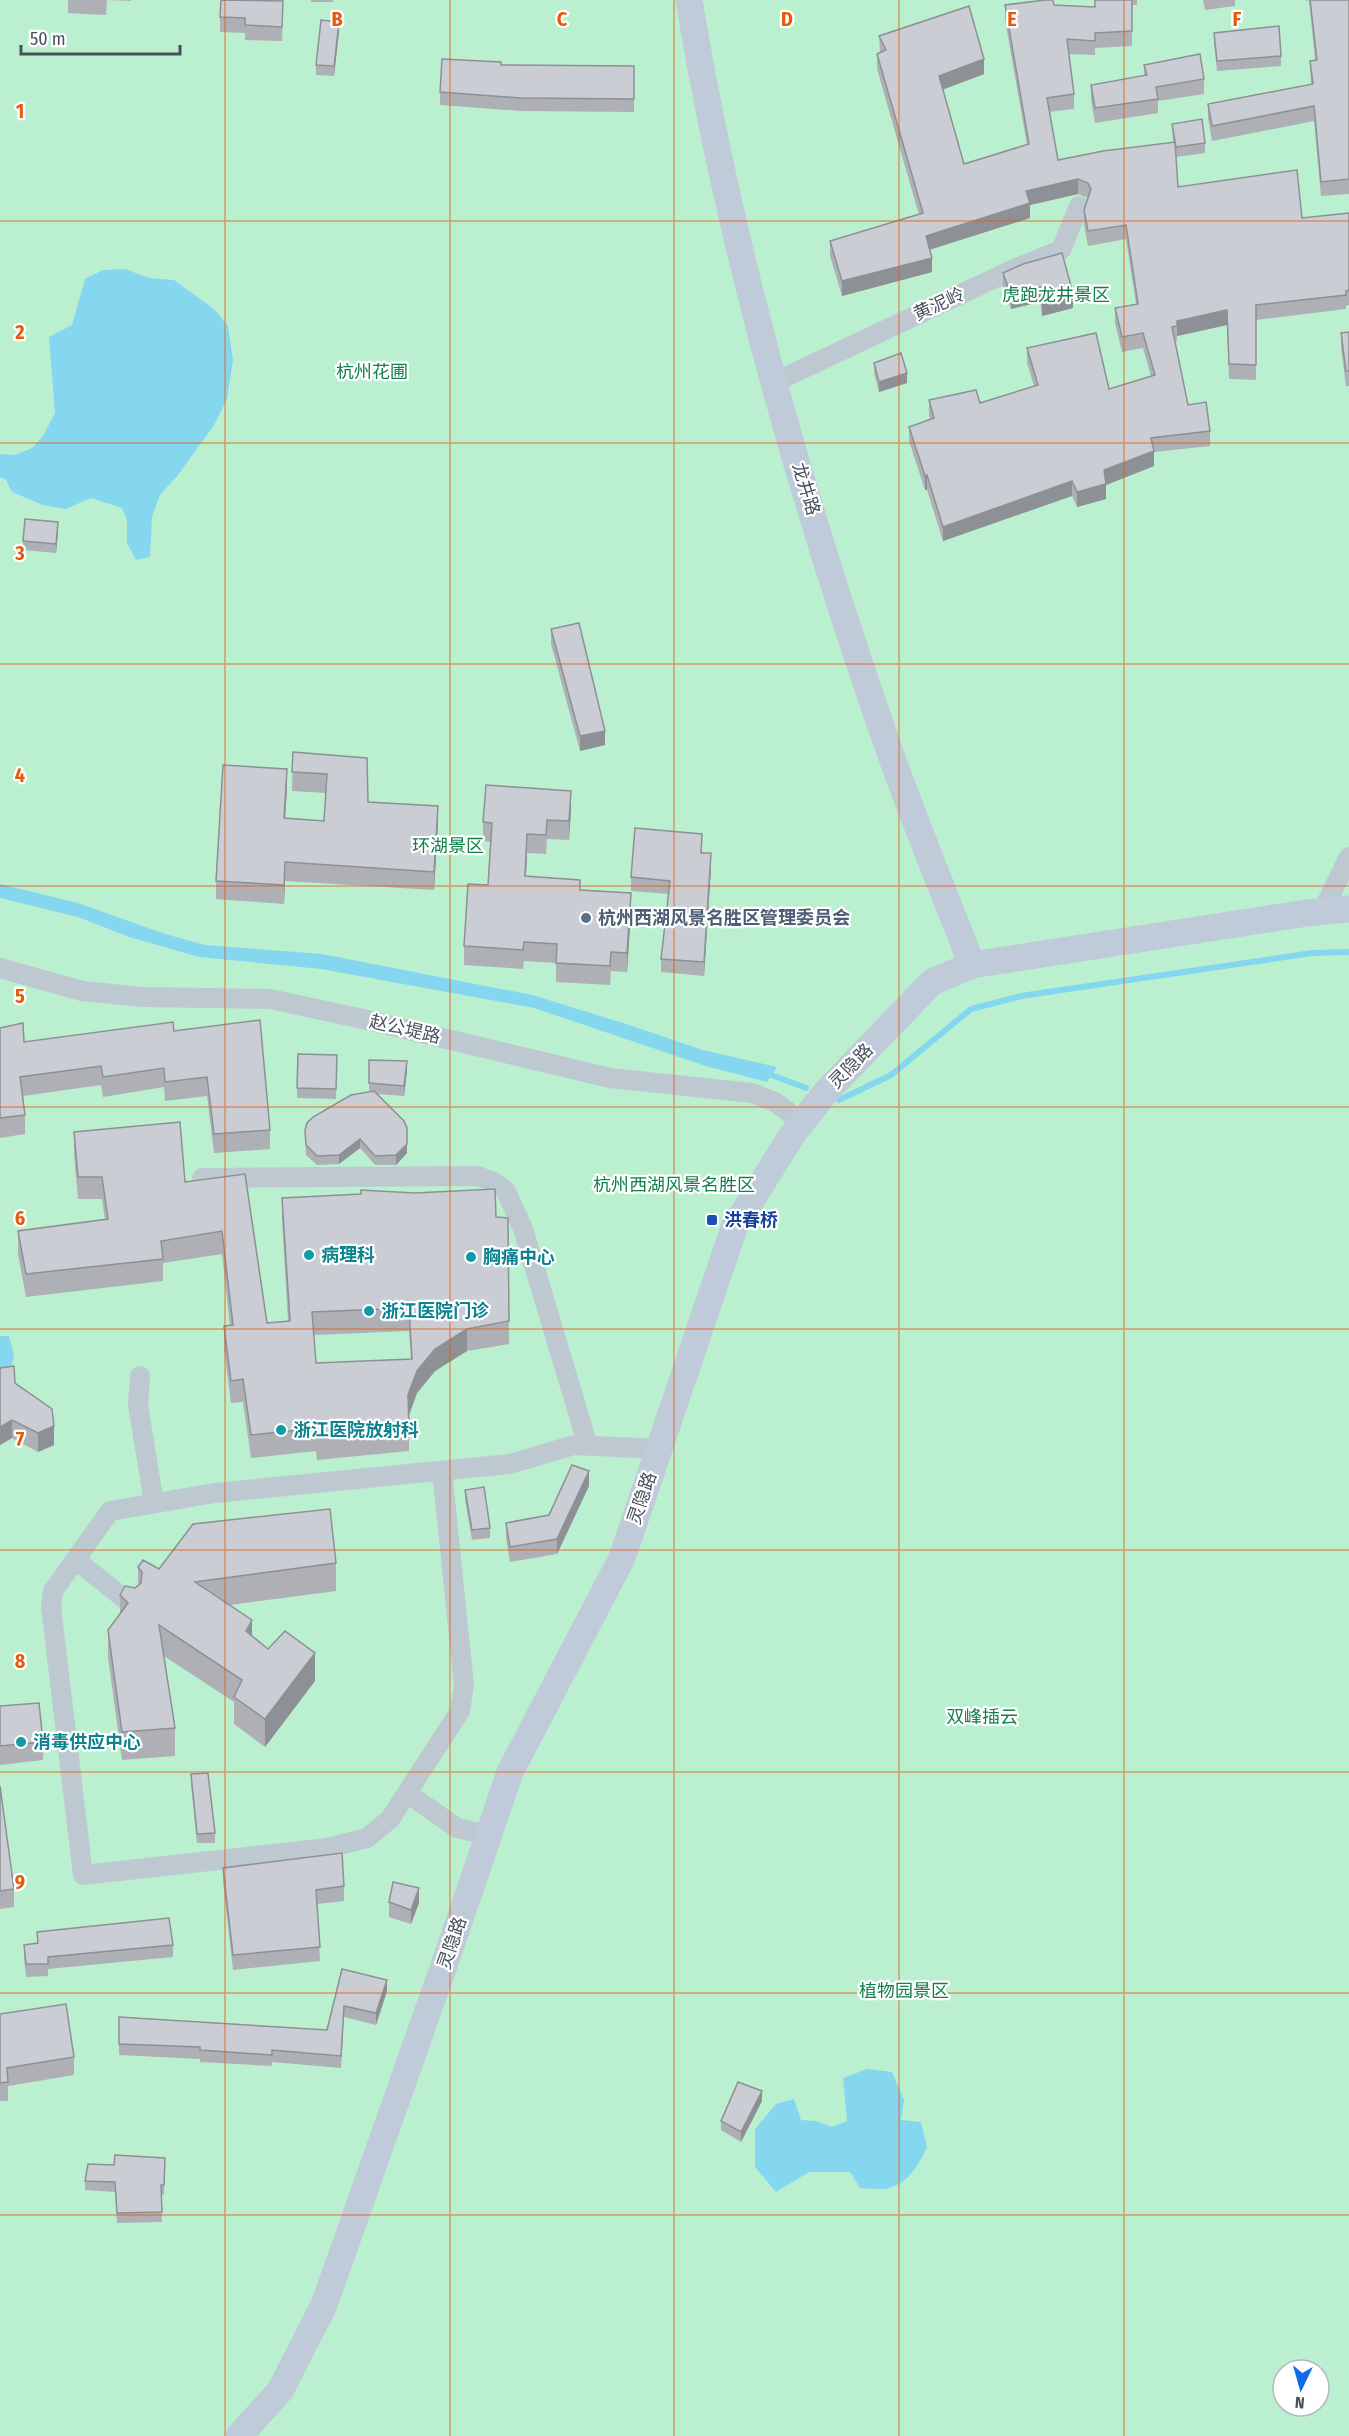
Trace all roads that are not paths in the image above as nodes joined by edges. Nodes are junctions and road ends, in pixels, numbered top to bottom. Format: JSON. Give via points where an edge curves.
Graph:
{"nodes":[{"id":1,"x":689,"y":0,"type":"edge"},
{"id":2,"x":1079,"y":206,"type":"dead end"},
{"id":3,"x":775,"y":382,"type":"junction"},
{"id":4,"x":1349,"y":857,"type":"edge"},
{"id":5,"x":1349,"y":909,"type":"edge"},
{"id":6,"x":1322,"y":912,"type":"junction"},
{"id":7,"x":972,"y":964,"type":"junction"},
{"id":8,"x":0,"y":969,"type":"edge"},
{"id":9,"x":802,"y":1122,"type":"junction"},
{"id":10,"x":202,"y":1178,"type":"edge"},
{"id":11,"x":140,"y":1376,"type":"dead end"},
{"id":12,"x":588,"y":1446,"type":"junction"},
{"id":13,"x":659,"y":1449,"type":"junction"},
{"id":14,"x":442,"y":1471,"type":"junction"},
{"id":15,"x":154,"y":1503,"type":"junction"},
{"id":16,"x":76,"y":1560,"type":"junction"},
{"id":17,"x":131,"y":1604,"type":"edge"},
{"id":18,"x":407,"y":1793,"type":"junction"},
{"id":19,"x":488,"y":1835,"type":"junction"},
{"id":20,"x":242,"y":2435,"type":"edge"}],
"edges":[{"from":1,"to":3,"type":"main road","name":"龙井路","via":[[722,177]]},
{"from":2,"to":3,"type":"street","name":"黄泥岭","via":[[1061,250]]},
{"from":3,"to":7,"type":"main road","name":"龙井路","via":[[885,739]]},
{"from":4,"to":6,"type":"street"},
{"from":5,"to":6,"type":"main road","name":"灵隐路"},
{"from":6,"to":7,"type":"main road","name":"灵隐路"},
{"from":7,"to":9,"type":"main road","name":"灵隐路","via":[[932,982]]},
{"from":8,"to":9,"type":"street","name":"赵公堤路","via":[[82,992],[270,999],[610,1078],[752,1093],[775,1102]]},
{"from":9,"to":13,"type":"main road","name":"灵隐路","via":[[734,1228]]},
{"from":10,"to":12,"type":"street","via":[[478,1176],[495,1182],[506,1191],[523,1229]]},
{"from":11,"to":15,"type":"street","via":[[138,1405]]},
{"from":12,"to":13,"type":"street"},
{"from":12,"to":14,"type":"street","via":[[574,1445],[510,1464]]},
{"from":13,"to":19,"type":"main road","name":"灵隐路","via":[[622,1558],[510,1772]]},
{"from":14,"to":15,"type":"street","via":[[215,1493]]},
{"from":14,"to":18,"type":"street","via":[[464,1685],[460,1711]]},
{"from":15,"to":16,"type":"street","via":[[110,1511]]},
{"from":16,"to":17,"type":"street"},
{"from":16,"to":18,"type":"street","via":[[53,1591],[51,1607],[83,1875],[327,1848],[367,1838],[390,1819]]},
{"from":18,"to":19,"type":"street","via":[[457,1828]]},
{"from":19,"to":20,"type":"main road","name":"灵隐路","via":[[324,2305],[280,2391]]}]}
